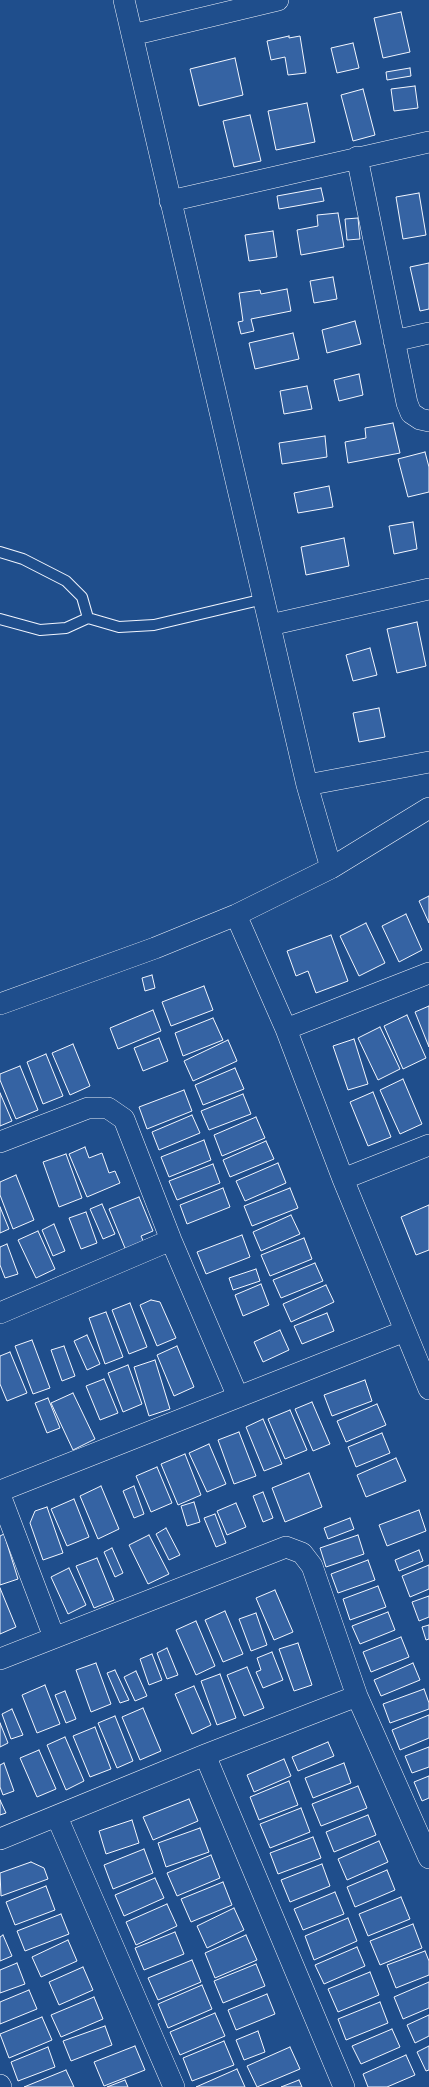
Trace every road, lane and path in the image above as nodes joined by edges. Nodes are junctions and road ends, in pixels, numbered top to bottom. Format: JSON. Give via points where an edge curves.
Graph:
{"nodes":[{"id":1,"x":124,"y":0,"type":"edge"},
{"id":2,"x":278,"y":0,"type":"edge"},
{"id":3,"x":132,"y":35,"type":"junction"},
{"id":4,"x":429,"y":142,"type":"edge"},
{"id":5,"x":357,"y":157,"type":"junction"},
{"id":6,"x":170,"y":201,"type":"junction"},
{"id":7,"x":429,"y":333,"type":"edge"},
{"id":8,"x":394,"y":341,"type":"junction"},
{"id":9,"x":429,"y":422,"type":"edge"},
{"id":10,"x":0,"y":552,"type":"edge"},
{"id":11,"x":429,"y":588,"type":"edge"},
{"id":12,"x":264,"y":599,"type":"junction"},
{"id":13,"x":88,"y":618,"type":"junction"},
{"id":14,"x":0,"y":619,"type":"edge"},
{"id":15,"x":270,"y":625,"type":"junction"},
{"id":16,"x":429,"y":762,"type":"edge"},
{"id":17,"x":307,"y":785,"type":"junction"},
{"id":18,"x":429,"y":808,"type":"edge"},
{"id":19,"x":331,"y":868,"type":"junction"},
{"id":20,"x":236,"y":915,"type":"junction"},
{"id":21,"x":429,"y":973,"type":"edge"},
{"id":22,"x":0,"y":1004,"type":"edge"},
{"id":23,"x":286,"y":1029,"type":"junction"},
{"id":24,"x":0,"y":1142,"type":"edge"},
{"id":25,"x":429,"y":1145,"type":"edge"},
{"id":26,"x":343,"y":1179,"type":"junction"},
{"id":27,"x":171,"y":1240,"type":"junction"},
{"id":28,"x":0,"y":1313,"type":"edge"},
{"id":29,"x":405,"y":1331,"type":"junction"},
{"id":30,"x":429,"y":1388,"type":"edge"},
{"id":31,"x":238,"y":1397,"type":"junction"},
{"id":32,"x":0,"y":1491,"type":"edge"},
{"id":33,"x":0,"y":1494,"type":"edge"},
{"id":34,"x":54,"y":1637,"type":"junction"},
{"id":35,"x":0,"y":1659,"type":"edge"},
{"id":36,"x":357,"y":1696,"type":"junction"},
{"id":37,"x":205,"y":1755,"type":"junction"},
{"id":38,"x":57,"y":1817,"type":"junction"},
{"id":39,"x":0,"y":1839,"type":"edge"},
{"id":40,"x":429,"y":1858,"type":"edge"},
{"id":41,"x":174,"y":2087,"type":"edge"},
{"id":42,"x":344,"y":2087,"type":"edge"}],
"edges":[{"from":1,"to":3,"type":"street"},
{"from":2,"to":3,"type":"street"},
{"from":3,"to":6,"type":"street"},
{"from":4,"to":5,"type":"street"},
{"from":5,"to":6,"type":"street"},
{"from":5,"to":8,"type":"street"},
{"from":6,"to":12,"type":"street"},
{"from":7,"to":8,"type":"street"},
{"from":8,"to":9,"type":"street","via":[[407,403],[411,412]]},
{"from":10,"to":13,"type":"lane","via":[[23,559],[66,581],[82,597]]},
{"from":11,"to":15,"type":"street"},
{"from":12,"to":13,"type":"lane","via":[[154,625],[119,627]]},
{"from":12,"to":15,"type":"street"},
{"from":13,"to":14,"type":"lane","via":[[66,628],[40,630]]},
{"from":15,"to":17,"type":"street"},
{"from":16,"to":17,"type":"street"},
{"from":17,"to":19,"type":"street"},
{"from":18,"to":19,"type":"street"},
{"from":19,"to":20,"type":"street"},
{"from":20,"to":22,"type":"street","via":[[155,948]]},
{"from":20,"to":23,"type":"street"},
{"from":21,"to":23,"type":"street"},
{"from":23,"to":26,"type":"street"},
{"from":24,"to":27,"type":"street","via":[[88,1108],[108,1108],[124,1119]]},
{"from":25,"to":26,"type":"street"},
{"from":26,"to":29,"type":"street"},
{"from":27,"to":28,"type":"street"},
{"from":27,"to":31,"type":"street"},
{"from":29,"to":30,"type":"street"},
{"from":29,"to":31,"type":"street"},
{"from":31,"to":32,"type":"street"},
{"from":33,"to":34,"type":"street"},
{"from":34,"to":35,"type":"street"},
{"from":34,"to":36,"type":"street","via":[[286,1547],[302,1553],[312,1566]]},
{"from":36,"to":37,"type":"street"},
{"from":36,"to":40,"type":"street"},
{"from":37,"to":38,"type":"street"},
{"from":37,"to":42,"type":"street"},
{"from":38,"to":39,"type":"street"},
{"from":38,"to":41,"type":"street"}]}
